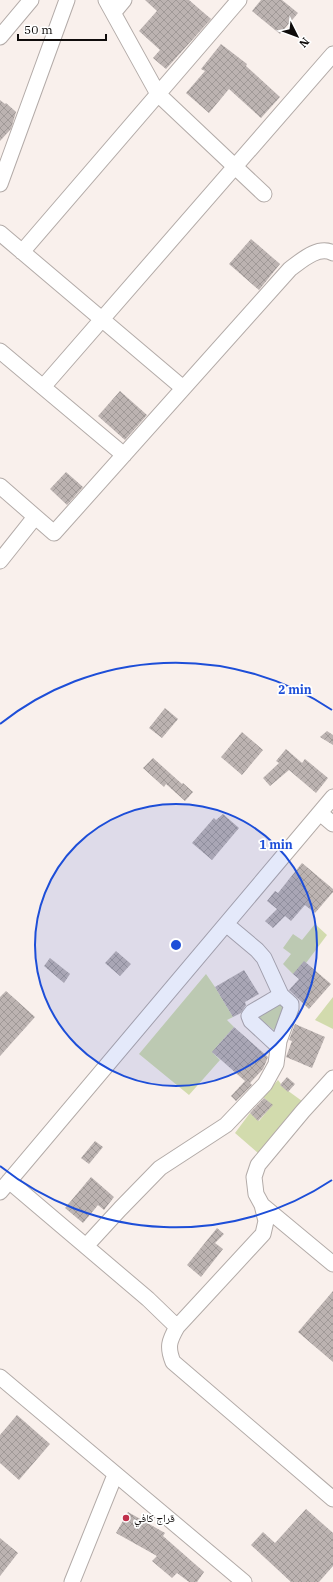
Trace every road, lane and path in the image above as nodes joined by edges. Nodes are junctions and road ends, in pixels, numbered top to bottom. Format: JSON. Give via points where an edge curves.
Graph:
{"nodes":[{"id":1,"x":31,"y":0,"type":"edge"},
{"id":2,"x":67,"y":0,"type":"edge"},
{"id":3,"x":124,"y":0,"type":"edge"},
{"id":4,"x":239,"y":0,"type":"edge"},
{"id":5,"x":110,"y":6,"type":"edge"},
{"id":6,"x":0,"y":37,"type":"edge"},
{"id":7,"x":333,"y":54,"type":"edge"},
{"id":8,"x":158,"y":94,"type":"junction"},
{"id":9,"x":235,"y":167,"type":"junction"},
{"id":10,"x":0,"y":184,"type":"edge"},
{"id":11,"x":264,"y":194,"type":"dead end"},
{"id":12,"x":0,"y":233,"type":"edge"},
{"id":13,"x":22,"y":252,"type":"junction"},
{"id":14,"x":333,"y":253,"type":"edge"},
{"id":15,"x":102,"y":320,"type":"junction"},
{"id":16,"x":0,"y":351,"type":"edge"},
{"id":17,"x":43,"y":387,"type":"junction"},
{"id":18,"x":183,"y":388,"type":"junction"},
{"id":19,"x":124,"y":455,"type":"junction"},
{"id":20,"x":0,"y":486,"type":"edge"},
{"id":21,"x":35,"y":517,"type":"junction"},
{"id":22,"x":0,"y":561,"type":"edge"},
{"id":23,"x":333,"y":797,"type":"edge"},
{"id":24,"x":320,"y":813,"type":"junction"},
{"id":25,"x":333,"y":824,"type":"edge"},
{"id":26,"x":226,"y":924,"type":"junction"},
{"id":27,"x":281,"y":995,"type":"junction"},
{"id":28,"x":278,"y":1046,"type":"junction"},
{"id":29,"x":333,"y":1078,"type":"edge"},
{"id":30,"x":4,"y":1186,"type":"edge"},
{"id":31,"x":262,"y":1205,"type":"junction"},
{"id":32,"x":86,"y":1246,"type":"junction"},
{"id":33,"x":333,"y":1264,"type":"edge"},
{"id":34,"x":177,"y":1327,"type":"junction"},
{"id":35,"x":0,"y":1377,"type":"edge"},
{"id":36,"x":115,"y":1475,"type":"junction"},
{"id":37,"x":333,"y":1499,"type":"edge"},
{"id":38,"x":72,"y":1582,"type":"edge"},
{"id":39,"x":244,"y":1582,"type":"edge"}],
"edges":[{"from":1,"to":6,"type":"street"},
{"from":2,"to":10,"type":"street"},
{"from":3,"to":5,"type":"street"},
{"from":4,"to":8,"type":"street"},
{"from":5,"to":8,"type":"street"},
{"from":7,"to":9,"type":"street"},
{"from":8,"to":9,"type":"street"},
{"from":8,"to":13,"type":"street"},
{"from":9,"to":11,"type":"street"},
{"from":9,"to":15,"type":"street"},
{"from":12,"to":13,"type":"street"},
{"from":13,"to":15,"type":"street"},
{"from":14,"to":18,"type":"street","via":[[320,251],[307,256],[290,269]]},
{"from":15,"to":17,"type":"street"},
{"from":15,"to":18,"type":"street"},
{"from":16,"to":17,"type":"street"},
{"from":17,"to":19,"type":"street"},
{"from":18,"to":19,"type":"street"},
{"from":19,"to":21,"type":"street","via":[[54,533]]},
{"from":20,"to":21,"type":"street"},
{"from":21,"to":22,"type":"street"},
{"from":23,"to":24,"type":"street"},
{"from":24,"to":25,"type":"street"},
{"from":24,"to":26,"type":"street"},
{"from":26,"to":27,"type":"street","via":[[264,958]]},
{"from":26,"to":30,"type":"street"},
{"from":27,"to":28,"type":"street","via":[[292,1008]]},
{"from":27,"to":28,"type":"street","via":[[249,1016],[251,1021]]},
{"from":28,"to":32,"type":"street","via":[[276,1064],[265,1084],[226,1125],[160,1168]]},
{"from":29,"to":31,"type":"street","via":[[258,1165],[254,1177],[256,1194]]},
{"from":30,"to":32,"type":"street"},
{"from":31,"to":33,"type":"street"},
{"from":31,"to":34,"type":"street","via":[[266,1221],[263,1234]]},
{"from":32,"to":34,"type":"street"},
{"from":34,"to":37,"type":"street","via":[[168,1350],[173,1362]]},
{"from":35,"to":36,"type":"street"},
{"from":36,"to":38,"type":"street"},
{"from":36,"to":39,"type":"street"}]}
